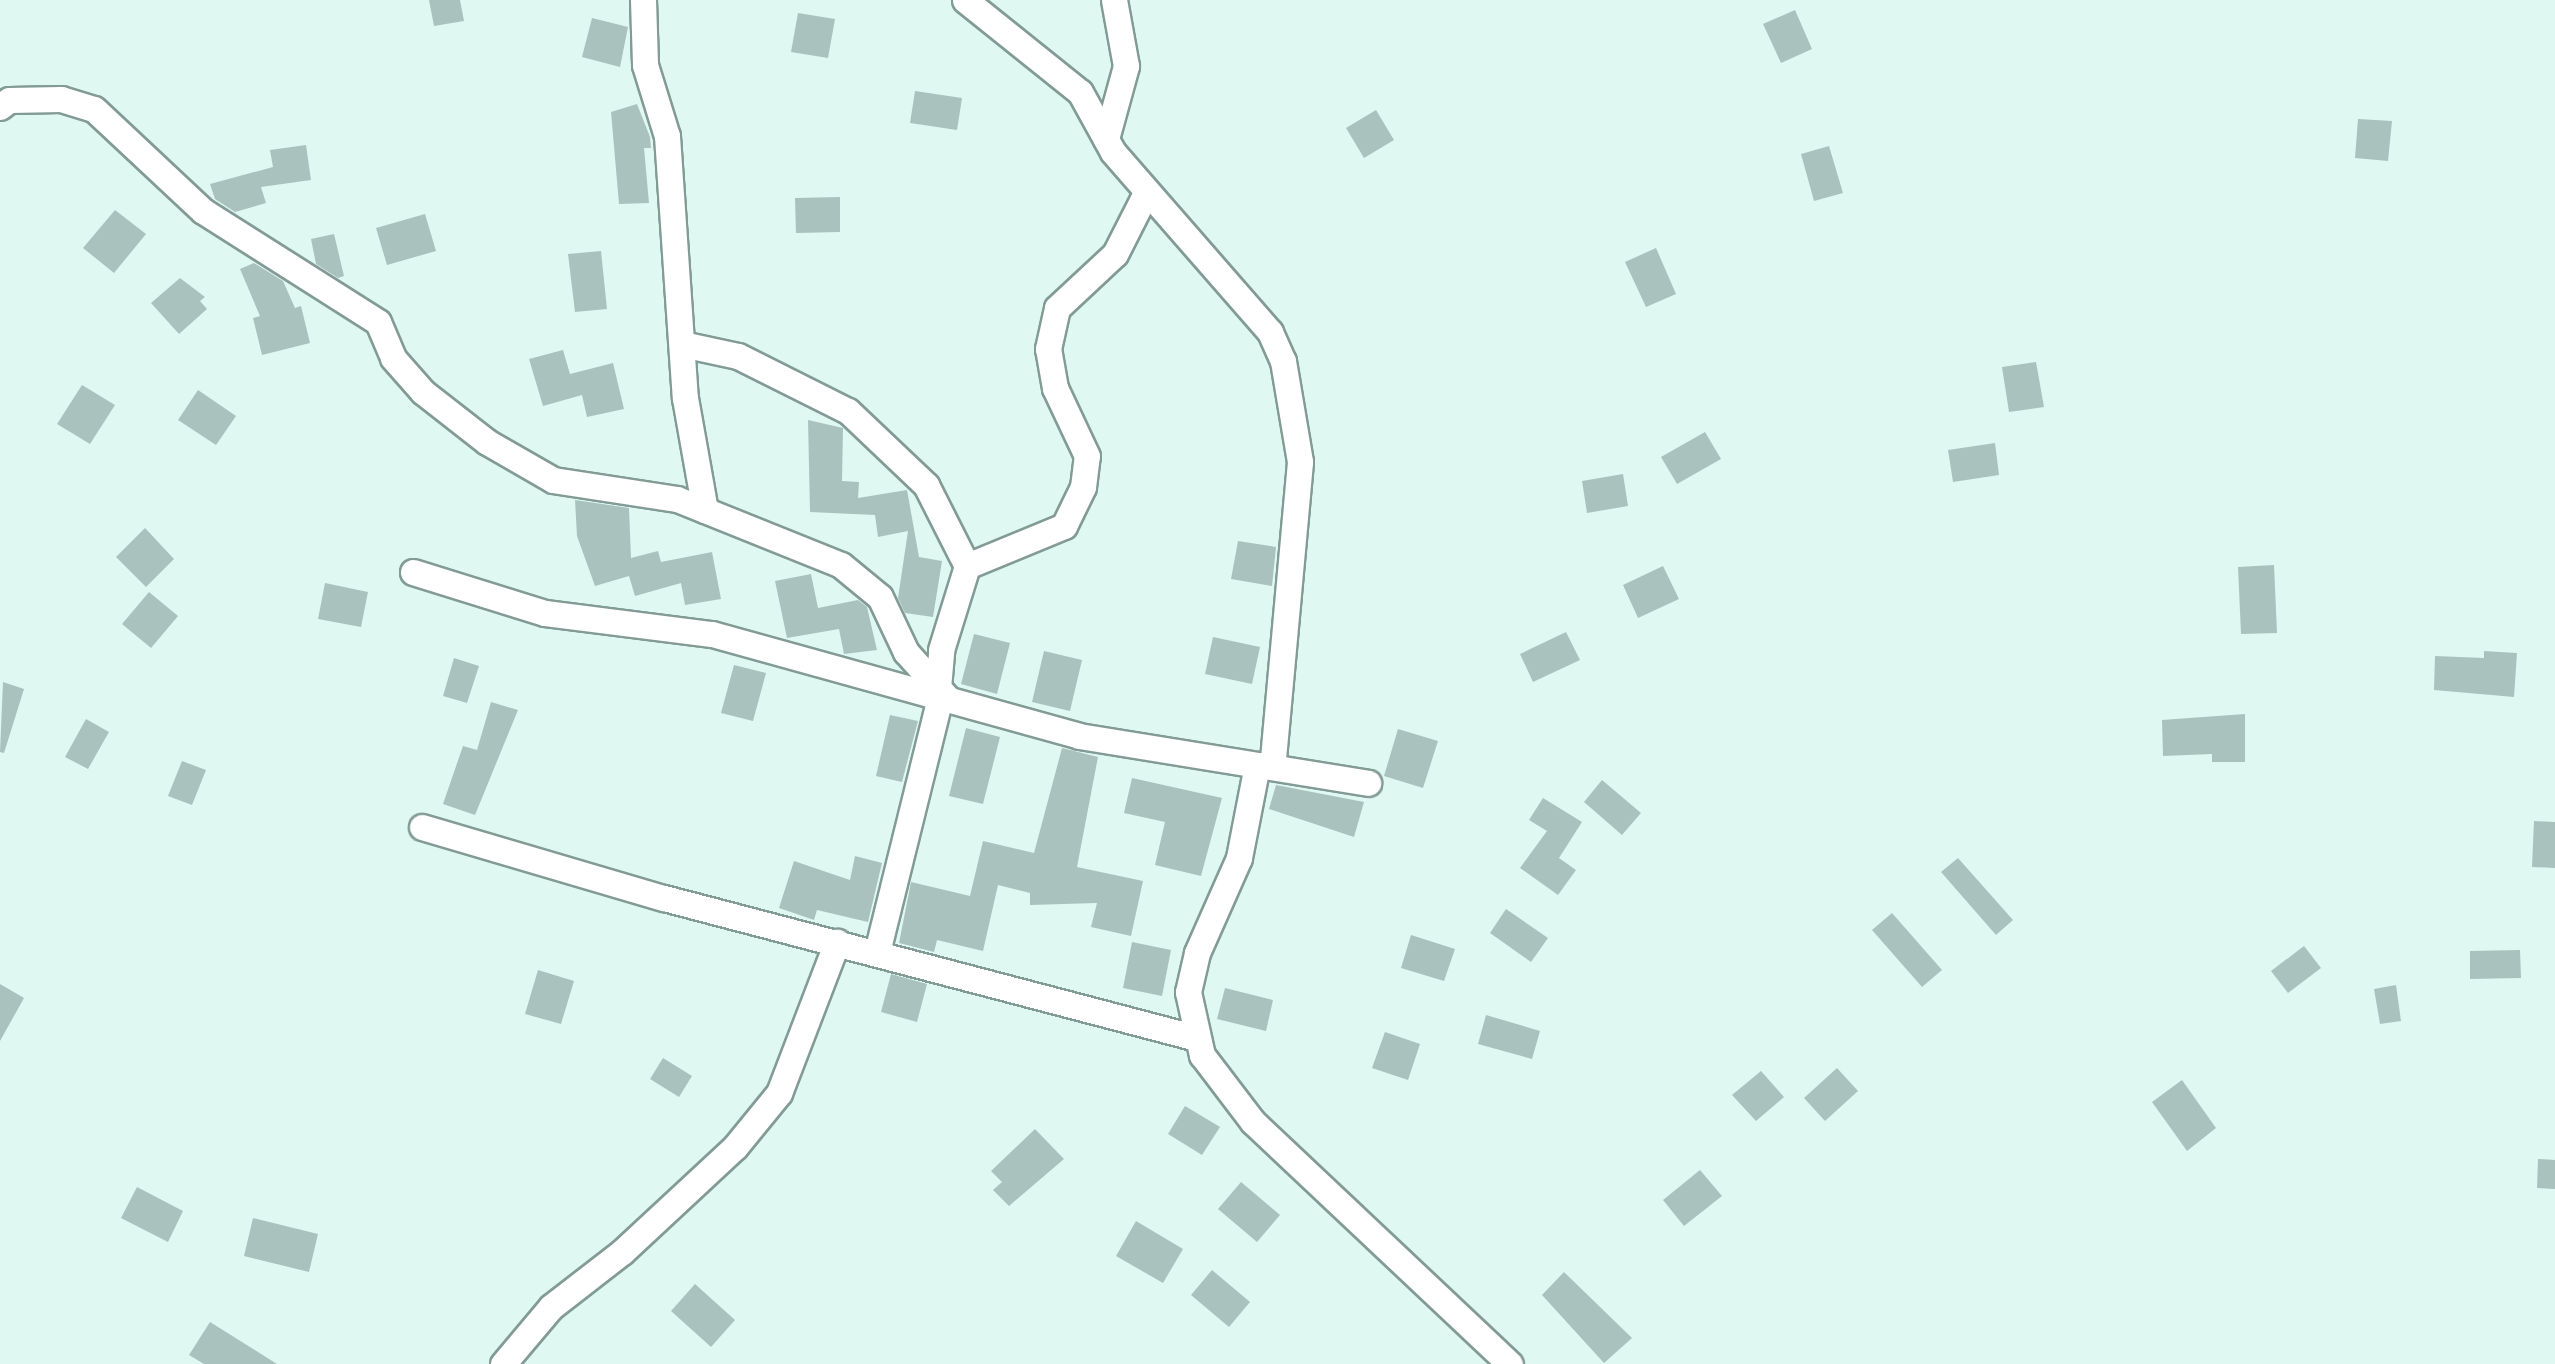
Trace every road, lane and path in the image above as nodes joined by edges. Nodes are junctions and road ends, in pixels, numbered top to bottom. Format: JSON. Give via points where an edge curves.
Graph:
{"nodes":[{"id":1,"x":643,"y":0,"type":"edge"},
{"id":2,"x":965,"y":0,"type":"edge"},
{"id":3,"x":1114,"y":0,"type":"edge"},
{"id":4,"x":0,"y":107,"type":"edge"},
{"id":5,"x":1106,"y":138,"type":"junction"},
{"id":6,"x":1146,"y":193,"type":"junction"},
{"id":7,"x":682,"y":344,"type":"junction"},
{"id":8,"x":705,"y":510,"type":"junction"},
{"id":9,"x":967,"y":566,"type":"junction"},
{"id":10,"x":413,"y":572,"type":"dead end"},
{"id":11,"x":942,"y":695,"type":"junction"},
{"id":12,"x":1265,"y":766,"type":"junction"},
{"id":13,"x":1368,"y":783,"type":"dead end"},
{"id":14,"x":422,"y":827,"type":"dead end"},
{"id":15,"x":838,"y":942,"type":"junction"},
{"id":16,"x":877,"y":952,"type":"junction"},
{"id":17,"x":1198,"y":1038,"type":"junction"},
{"id":18,"x":503,"y":1364,"type":"edge"},
{"id":19,"x":1510,"y":1364,"type":"edge"}],
"edges":[{"from":1,"to":7,"type":"street","via":[[645,65],[666,136]]},
{"from":2,"to":5,"type":"street","via":[[1080,92]]},
{"from":3,"to":5,"type":"street","via":[[1126,66]]},
{"from":4,"to":8,"type":"street","via":[[10,100],[61,99],[94,109],[204,211],[378,322],[393,358],[424,392],[487,442],[552,480],[677,499]]},
{"from":5,"to":6,"type":"street"},
{"from":6,"to":9,"type":"street","via":[[1115,254],[1056,308],[1048,349],[1055,388],[1087,456],[1084,486],[1064,526]]},
{"from":6,"to":12,"type":"street","via":[[1270,332],[1294,397],[1300,462]]},
{"from":7,"to":8,"type":"street"},
{"from":7,"to":9,"type":"street","via":[[738,356],[848,411],[926,485]]},
{"from":8,"to":11,"type":"street","via":[[841,565],[880,597],[906,652]]},
{"from":9,"to":11,"type":"street","via":[[941,650]]},
{"from":10,"to":11,"type":"street","via":[[545,613],[712,634]]},
{"from":11,"to":12,"type":"street","via":[[1079,736]]},
{"from":11,"to":16,"type":"street"},
{"from":12,"to":13,"type":"street"},
{"from":12,"to":17,"type":"street","via":[[1239,858],[1197,953],[1188,992]]},
{"from":14,"to":15,"type":"street"},
{"from":15,"to":16,"type":"street"},
{"from":15,"to":18,"type":"street","via":[[779,1093],[735,1148],[622,1252],[551,1306]]},
{"from":16,"to":17,"type":"street"},
{"from":17,"to":19,"type":"street","via":[[1223,1088],[1253,1122]]}]}
